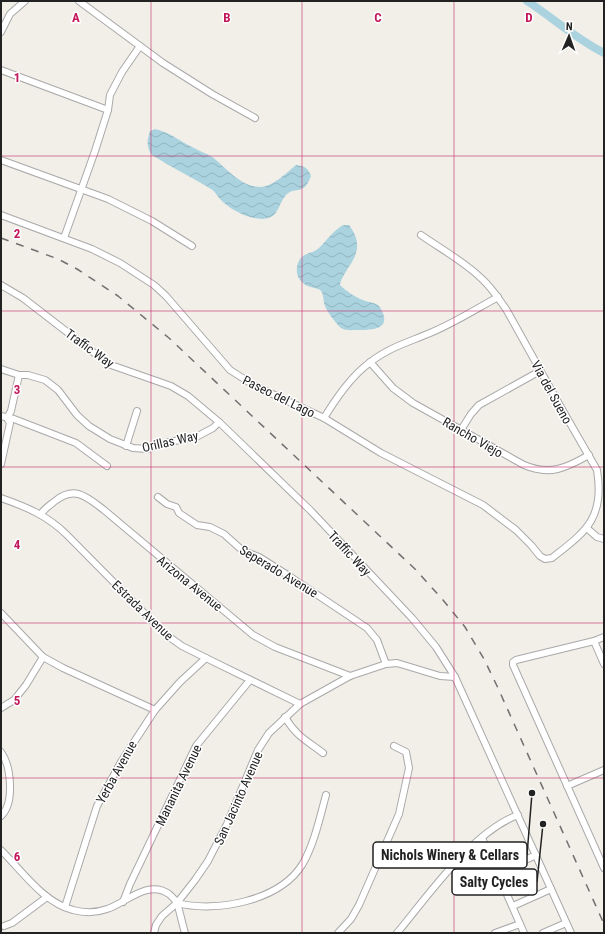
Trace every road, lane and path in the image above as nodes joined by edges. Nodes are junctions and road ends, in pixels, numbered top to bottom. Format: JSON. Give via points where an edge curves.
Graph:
{"nodes":[{"id":1,"x":23,"y":1,"type":"edge"},
{"id":2,"x":79,"y":1,"type":"edge"},
{"id":3,"x":1,"y":32,"type":"edge"},
{"id":4,"x":140,"y":46,"type":"junction"},
{"id":5,"x":1,"y":70,"type":"edge"},
{"id":6,"x":108,"y":110,"type":"junction"},
{"id":7,"x":254,"y":118,"type":"dead end"},
{"id":8,"x":1,"y":160,"type":"edge"},
{"id":9,"x":82,"y":189,"type":"junction"},
{"id":10,"x":1,"y":215,"type":"edge"},
{"id":11,"x":421,"y":235,"type":"dead end"},
{"id":12,"x":64,"y":238,"type":"junction"},
{"id":13,"x":192,"y":246,"type":"dead end"},
{"id":14,"x":1,"y":285,"type":"edge"},
{"id":15,"x":498,"y":297,"type":"junction"},
{"id":16,"x":370,"y":362,"type":"junction"},
{"id":17,"x":1,"y":369,"type":"edge"},
{"id":18,"x":540,"y":371,"type":"junction"},
{"id":19,"x":19,"y":375,"type":"junction"},
{"id":20,"x":137,"y":411,"type":"dead end"},
{"id":21,"x":4,"y":417,"type":"edge"},
{"id":22,"x":324,"y":418,"type":"junction"},
{"id":23,"x":219,"y":422,"type":"junction"},
{"id":24,"x":461,"y":430,"type":"junction"},
{"id":25,"x":126,"y":446,"type":"junction"},
{"id":26,"x":589,"y":455,"type":"junction"},
{"id":27,"x":1,"y":464,"type":"edge"},
{"id":28,"x":107,"y":466,"type":"dead end"},
{"id":29,"x":158,"y":496,"type":"dead end"},
{"id":30,"x":1,"y":498,"type":"edge"},
{"id":31,"x":603,"y":505,"type":"edge"},
{"id":32,"x":40,"y":514,"type":"junction"},
{"id":33,"x":589,"y":530,"type":"junction"},
{"id":34,"x":604,"y":539,"type":"edge"},
{"id":35,"x":545,"y":559,"type":"joint"},
{"id":36,"x":1,"y":613,"type":"edge"},
{"id":37,"x":604,"y":637,"type":"edge"},
{"id":38,"x":594,"y":641,"type":"junction"},
{"id":39,"x":43,"y":657,"type":"junction"},
{"id":40,"x":206,"y":658,"type":"junction"},
{"id":41,"x":386,"y":664,"type":"junction"},
{"id":42,"x":604,"y":664,"type":"edge"},
{"id":43,"x":350,"y":676,"type":"junction"},
{"id":44,"x":455,"y":677,"type":"junction"},
{"id":45,"x":250,"y":680,"type":"junction"},
{"id":46,"x":300,"y":704,"type":"junction"},
{"id":47,"x":1,"y":708,"type":"edge"},
{"id":48,"x":155,"y":710,"type":"junction"},
{"id":49,"x":285,"y":717,"type":"junction"},
{"id":50,"x":394,"y":746,"type":"dead end"},
{"id":51,"x":1,"y":752,"type":"edge"},
{"id":52,"x":323,"y":753,"type":"dead end"},
{"id":53,"x":604,"y":770,"type":"edge"},
{"id":54,"x":567,"y":786,"type":"junction"},
{"id":55,"x":326,"y":795,"type":"dead end"},
{"id":56,"x":518,"y":815,"type":"junction"},
{"id":57,"x":1,"y":816,"type":"edge"},
{"id":58,"x":482,"y":838,"type":"junction"},
{"id":59,"x":1,"y":850,"type":"edge"},
{"id":60,"x":536,"y":855,"type":"junction"},
{"id":61,"x":604,"y":868,"type":"edge"},
{"id":62,"x":497,"y":873,"type":"junction"},
{"id":63,"x":551,"y":889,"type":"junction"},
{"id":64,"x":47,"y":898,"type":"junction"},
{"id":65,"x":123,"y":902,"type":"junction"},
{"id":66,"x":177,"y":903,"type":"junction"},
{"id":67,"x":513,"y":906,"type":"junction"},
{"id":68,"x":65,"y":907,"type":"junction"},
{"id":69,"x":566,"y":922,"type":"junction"},
{"id":70,"x":520,"y":924,"type":"junction"},
{"id":71,"x":4,"y":926,"type":"dead end"},
{"id":72,"x":154,"y":933,"type":"edge"},
{"id":73,"x":185,"y":933,"type":"edge"},
{"id":74,"x":338,"y":933,"type":"edge"},
{"id":75,"x":397,"y":933,"type":"edge"},
{"id":76,"x":495,"y":933,"type":"edge"},
{"id":77,"x":524,"y":933,"type":"edge"},
{"id":78,"x":543,"y":933,"type":"edge"},
{"id":79,"x":571,"y":933,"type":"edge"}],
"edges":[{"from":1,"to":3,"type":"street","via":[[10,14]]},
{"from":2,"to":4,"type":"street"},
{"from":4,"to":6,"type":"street","via":[[116,81],[110,95]]},
{"from":4,"to":7,"type":"street","via":[[192,82]]},
{"from":5,"to":6,"type":"street"},
{"from":6,"to":9,"type":"street"},
{"from":8,"to":9,"type":"street"},
{"from":9,"to":12,"type":"street"},
{"from":9,"to":13,"type":"street","via":[[132,210]]},
{"from":10,"to":12,"type":"street","name":"Paseo del Lago"},
{"from":11,"to":15,"type":"street","name":"Via del Sueno","via":[[482,278]]},
{"from":12,"to":22,"type":"street","name":"Paseo del Lago","via":[[120,263],[154,285],[176,306],[230,370],[245,381]]},
{"from":14,"to":23,"type":"street","name":"Traffic Way","via":[[23,298],[111,365],[171,386],[188,396]]},
{"from":15,"to":16,"type":"street","via":[[445,326],[393,347]]},
{"from":15,"to":18,"type":"street","name":"Via del Sueno"},
{"from":16,"to":22,"type":"street","via":[[344,387]]},
{"from":16,"to":24,"type":"street","name":"Rancho Viejo","via":[[402,396]]},
{"from":17,"to":19,"type":"street","name":"Orillas Way"},
{"from":18,"to":24,"type":"street","via":[[480,405]]},
{"from":18,"to":26,"type":"street","name":"Via del Sueno"},
{"from":19,"to":21,"type":"street","via":[[11,411]]},
{"from":19,"to":25,"type":"street","name":"Orillas Way","via":[[28,375],[49,383],[58,390],[83,421],[100,434]]},
{"from":20,"to":25,"type":"street"},
{"from":21,"to":27,"type":"street","via":[[10,423]]},
{"from":21,"to":28,"type":"street","via":[[76,443]]},
{"from":22,"to":35,"type":"street","name":"Paseo del Lago","via":[[381,453],[483,505],[516,530]]},
{"from":23,"to":25,"type":"street","name":"Orillas Way","via":[[200,436],[189,439],[148,449]]},
{"from":23,"to":44,"type":"street","name":"Traffic Way","via":[[311,511],[412,618],[436,647]]},
{"from":24,"to":26,"type":"street","name":"Rancho Viejo","via":[[519,463],[538,470],[565,468]]},
{"from":26,"to":31,"type":"street","name":"Via del Sueno","via":[[598,470]]},
{"from":29,"to":41,"type":"street","name":"Seperado Avenue","via":[[197,525],[210,526],[224,534],[243,551],[259,557],[367,628],[377,640]]},
{"from":30,"to":32,"type":"street","name":"Estrada Avenue"},
{"from":31,"to":33,"type":"street","name":"Via del Sueno"},
{"from":32,"to":40,"type":"street","name":"Estrada Avenue","via":[[68,535],[165,634]]},
{"from":32,"to":43,"type":"street","name":"Arizona Avenue","via":[[60,497],[74,492],[82,495],[104,510],[253,635],[275,647]]},
{"from":33,"to":34,"type":"street"},
{"from":33,"to":35,"type":"street","name":"Via del Sueno","via":[[552,558]]},
{"from":36,"to":39,"type":"street"},
{"from":37,"to":38,"type":"street"},
{"from":38,"to":42,"type":"street"},
{"from":38,"to":54,"type":"street","via":[[513,662]]},
{"from":39,"to":47,"type":"street","via":[[14,700]]},
{"from":39,"to":48,"type":"street"},
{"from":40,"to":45,"type":"street","name":"Estrada Avenue"},
{"from":40,"to":48,"type":"street","name":"Yerba Avenue"},
{"from":41,"to":43,"type":"street","name":"San Jacinto Avenue"},
{"from":41,"to":44,"type":"street","name":"San Jacinto Avenue","via":[[398,664],[440,676]]},
{"from":43,"to":46,"type":"street","name":"San Jacinto Avenue"},
{"from":44,"to":56,"type":"street","name":"Traffic Way"},
{"from":45,"to":46,"type":"street","name":"Estrada Avenue"},
{"from":45,"to":65,"type":"street","name":"Mananita Avenue","via":[[196,746]]},
{"from":46,"to":49,"type":"street","name":"San Jacinto Avenue"},
{"from":48,"to":68,"type":"street","name":"Yerba Avenue","via":[[120,762],[97,806]]},
{"from":49,"to":52,"type":"street","via":[[292,730]]},
{"from":49,"to":66,"type":"street","name":"San Jacinto Avenue","via":[[269,733],[258,750],[220,839],[195,880]]},
{"from":50,"to":74,"type":"street","via":[[406,752],[409,768],[399,814],[359,905]]},
{"from":51,"to":57,"type":"street","via":[[10,786],[9,801]]},
{"from":53,"to":54,"type":"street"},
{"from":54,"to":61,"type":"street"},
{"from":55,"to":66,"type":"street","via":[[307,855],[299,869],[286,882],[254,898],[228,904],[187,906]]},
{"from":56,"to":58,"type":"street"},
{"from":56,"to":60,"type":"street","name":"Traffic Way"},
{"from":58,"to":62,"type":"street"},
{"from":58,"to":75,"type":"street","via":[[462,856]]},
{"from":59,"to":64,"type":"street"},
{"from":60,"to":62,"type":"street"},
{"from":60,"to":63,"type":"street","name":"Traffic Way"},
{"from":62,"to":67,"type":"street"},
{"from":63,"to":67,"type":"street"},
{"from":63,"to":69,"type":"street","name":"Traffic Way"},
{"from":64,"to":68,"type":"street"},
{"from":64,"to":71,"type":"street"},
{"from":65,"to":66,"type":"street","via":[[143,891],[155,889],[166,892]]},
{"from":65,"to":68,"type":"street","via":[[95,912],[81,912]]},
{"from":66,"to":72,"type":"street","name":"San Jacinto Avenue","via":[[162,916]]},
{"from":66,"to":73,"type":"street"},
{"from":67,"to":70,"type":"street"},
{"from":69,"to":78,"type":"street"},
{"from":69,"to":79,"type":"street","name":"Traffic Way"},
{"from":70,"to":76,"type":"street"},
{"from":70,"to":77,"type":"street"}]}
